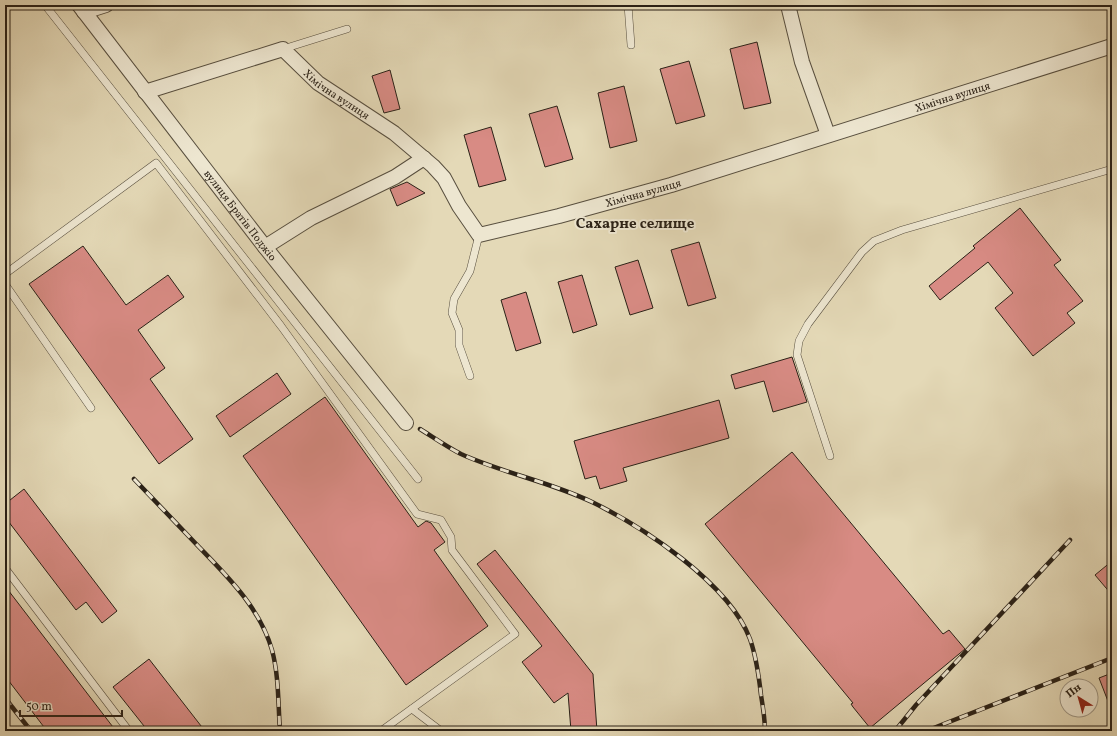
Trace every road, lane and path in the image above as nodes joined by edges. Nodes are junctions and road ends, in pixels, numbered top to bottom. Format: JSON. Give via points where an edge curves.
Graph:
{"nodes":[{"id":1,"x":45,"y":5,"type":"edge"},
{"id":2,"x":106,"y":5,"type":"edge"},
{"id":3,"x":628,"y":5,"type":"edge"},
{"id":4,"x":788,"y":5,"type":"edge"},
{"id":5,"x":81,"y":8,"type":"edge"},
{"id":6,"x":347,"y":29,"type":"dead end"},
{"id":7,"x":632,"y":45,"type":"dead end"},
{"id":8,"x":1112,"y":46,"type":"edge"},
{"id":9,"x":283,"y":49,"type":"junction"},
{"id":10,"x":145,"y":92,"type":"junction"},
{"id":11,"x":828,"y":135,"type":"junction"},
{"id":12,"x":424,"y":158,"type":"junction"},
{"id":13,"x":1112,"y":169,"type":"edge"},
{"id":14,"x":479,"y":235,"type":"junction"},
{"id":15,"x":265,"y":247,"type":"junction"},
{"id":16,"x":5,"y":274,"type":"edge"},
{"id":17,"x":5,"y":284,"type":"edge"},
{"id":18,"x":470,"y":376,"type":"dead end"},
{"id":19,"x":91,"y":408,"type":"dead end"},
{"id":20,"x":406,"y":423,"type":"dead end"},
{"id":21,"x":830,"y":456,"type":"dead end"},
{"id":22,"x":418,"y":479,"type":"dead end"},
{"id":23,"x":5,"y":568,"type":"edge"},
{"id":24,"x":412,"y":708,"type":"junction"},
{"id":25,"x":129,"y":731,"type":"edge"},
{"id":26,"x":381,"y":731,"type":"edge"},
{"id":27,"x":442,"y":731,"type":"edge"}],
"edges":[{"from":1,"to":22,"type":"lane"},
{"from":2,"to":5,"type":"street"},
{"from":3,"to":7,"type":"lane"},
{"from":4,"to":11,"type":"street","via":[[802,62]]},
{"from":5,"to":10,"type":"street","name":"вулиця Братів Поджіо"},
{"from":6,"to":9,"type":"lane"},
{"from":8,"to":11,"type":"street","name":"Хімічна вулиця"},
{"from":9,"to":10,"type":"street"},
{"from":9,"to":12,"type":"street","name":"Хімічна вулиця","via":[[318,84],[394,133]]},
{"from":10,"to":15,"type":"street","name":"вулиця Братів Поджіо"},
{"from":11,"to":14,"type":"street","name":"Хімічна вулиця","via":[[671,185]]},
{"from":12,"to":14,"type":"street","name":"Хімічна вулиця","via":[[444,178]]},
{"from":12,"to":15,"type":"street","via":[[395,177],[311,218]]},
{"from":13,"to":21,"type":"lane","via":[[902,230],[874,241],[862,252],[808,324],[799,341],[797,355]]},
{"from":14,"to":18,"type":"lane","via":[[470,271],[454,299],[452,313],[459,330],[459,346]]},
{"from":15,"to":20,"type":"street","name":"вулиця Братів Поджіо"},
{"from":16,"to":24,"type":"lane","via":[[156,163],[281,326],[417,514],[440,520],[451,536],[452,550],[514,634]]},
{"from":17,"to":19,"type":"lane"},
{"from":23,"to":25,"type":"lane"},
{"from":24,"to":26,"type":"lane"},
{"from":24,"to":27,"type":"lane"}]}
